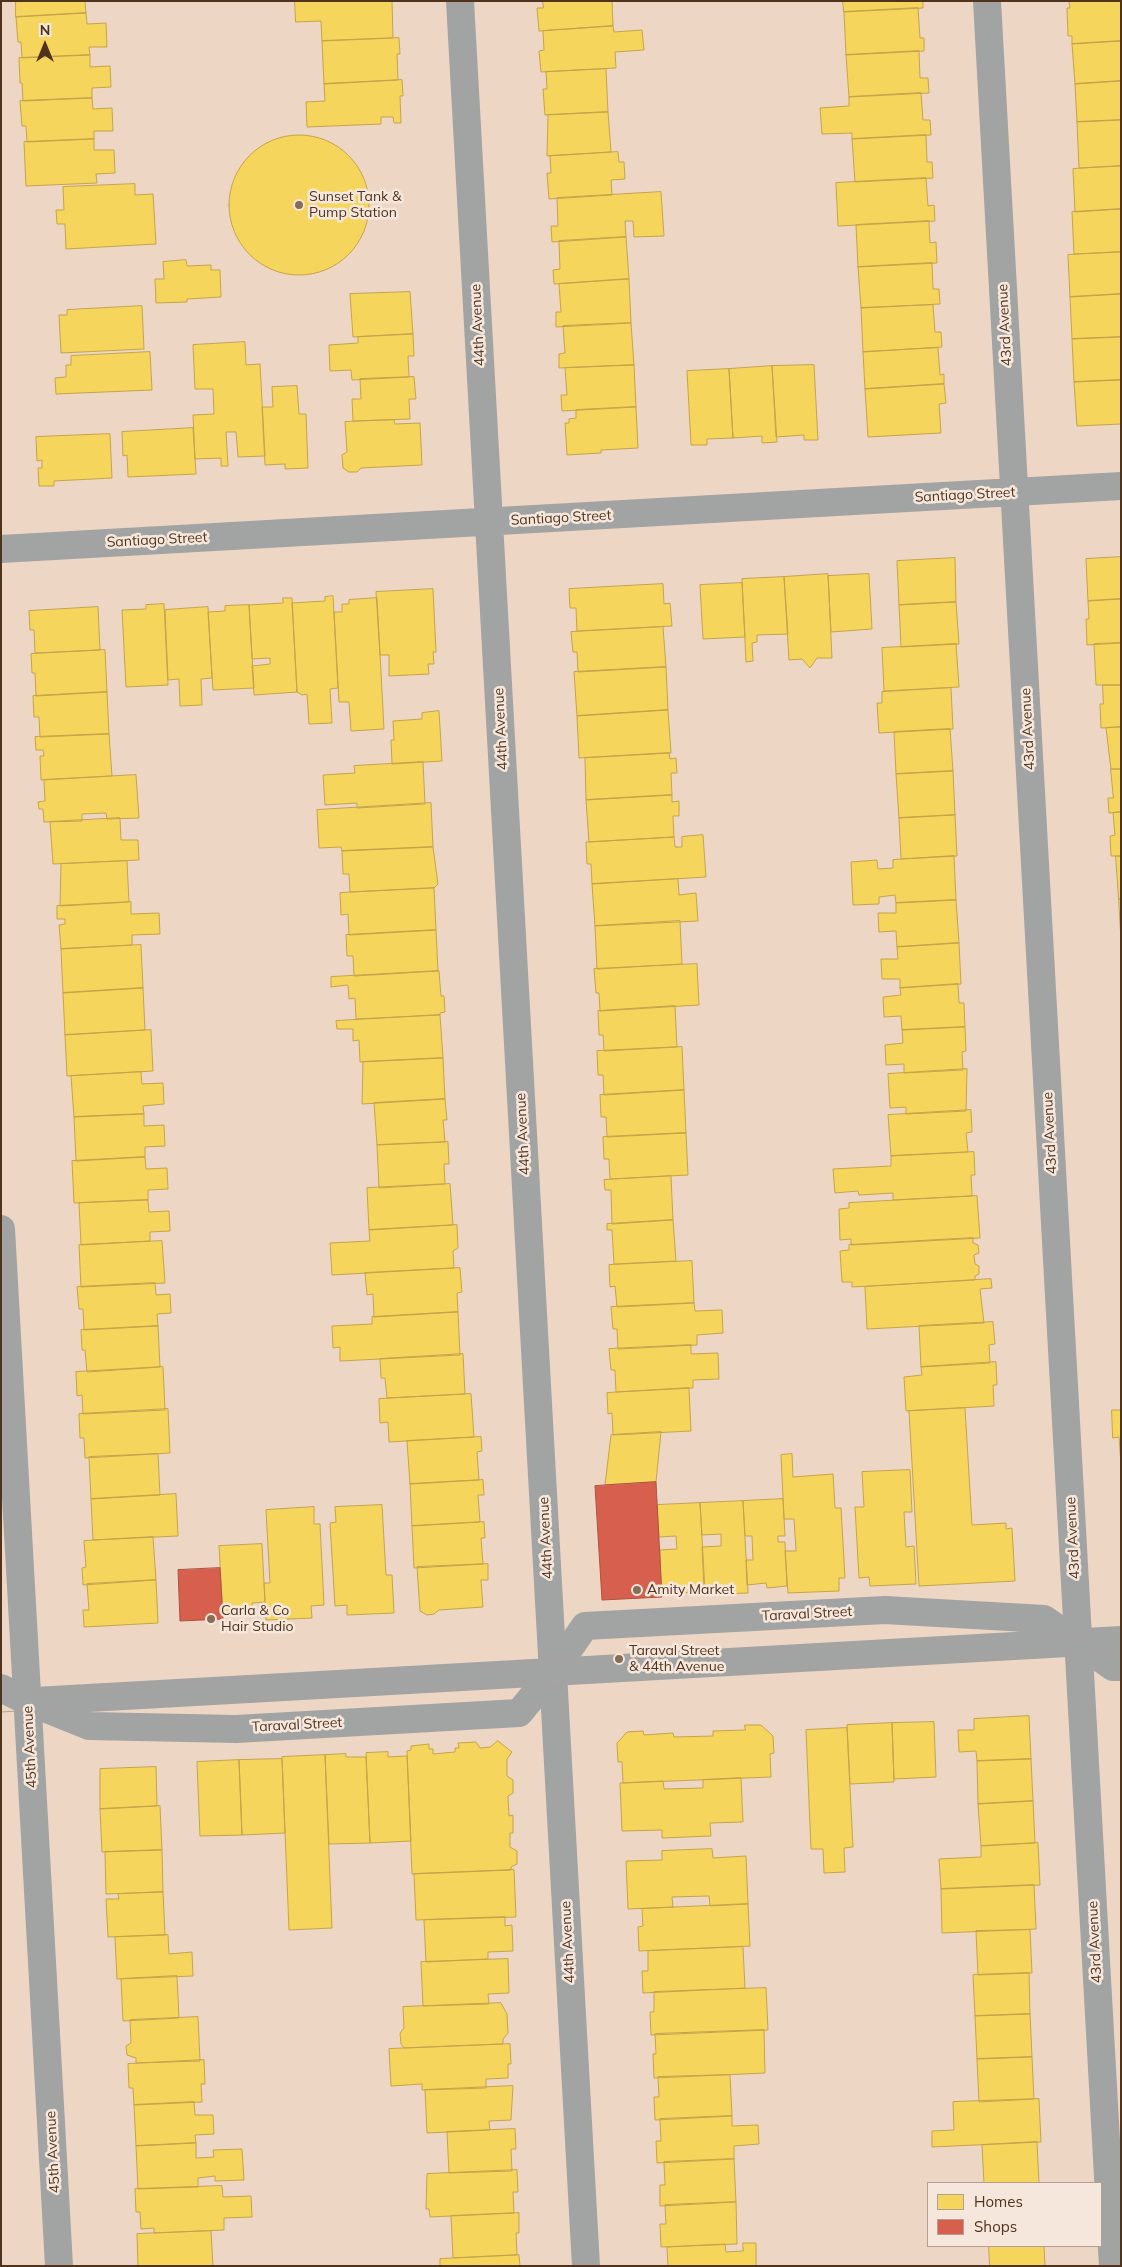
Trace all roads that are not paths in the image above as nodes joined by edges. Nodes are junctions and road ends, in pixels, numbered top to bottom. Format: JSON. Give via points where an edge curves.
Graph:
{"nodes":[{"id":1,"x":460,"y":1,"type":"edge"},
{"id":2,"x":987,"y":1,"type":"edge"},
{"id":3,"x":1121,"y":486,"type":"edge"},
{"id":4,"x":1014,"y":492,"type":"junction"},
{"id":5,"x":489,"y":522,"type":"junction"},
{"id":6,"x":1,"y":549,"type":"edge"},
{"id":7,"x":1,"y":1229,"type":"edge"},
{"id":8,"x":1121,"y":1640,"type":"edge"},
{"id":9,"x":1078,"y":1643,"type":"junction"},
{"id":10,"x":1121,"y":1667,"type":"edge"},
{"id":11,"x":553,"y":1672,"type":"junction"},
{"id":12,"x":1,"y":1688,"type":"edge"},
{"id":13,"x":14,"y":1702,"type":"edge"},
{"id":14,"x":59,"y":2266,"type":"edge"},
{"id":15,"x":586,"y":2266,"type":"edge"},
{"id":16,"x":1113,"y":2266,"type":"edge"}],
"edges":[{"from":1,"to":5,"type":"street","name":"44th Avenue"},
{"from":2,"to":4,"type":"street","name":"43rd Avenue"},
{"from":3,"to":4,"type":"street","name":"Santiago Street"},
{"from":4,"to":5,"type":"street","name":"Santiago Street"},
{"from":4,"to":9,"type":"street","name":"43rd Avenue"},
{"from":5,"to":6,"type":"street","name":"Santiago Street"},
{"from":5,"to":11,"type":"street","name":"44th Avenue"},
{"from":7,"to":13,"type":"street","name":"45th Avenue"},
{"from":8,"to":9,"type":"street","name":"Taraval Street"},
{"from":9,"to":10,"type":"street","name":"Taraval Street","via":[[1113,1667]]},
{"from":9,"to":11,"type":"street","name":"Taraval Street"},
{"from":9,"to":11,"type":"street","name":"Taraval Street","via":[[1044,1618],[885,1610],[585,1626]]},
{"from":9,"to":16,"type":"street","name":"43rd Avenue"},
{"from":11,"to":13,"type":"street","name":"Taraval Street"},
{"from":11,"to":13,"type":"street","name":"Taraval Street","via":[[519,1713],[246,1728],[89,1726]]},
{"from":11,"to":15,"type":"street","name":"44th Avenue"},
{"from":12,"to":13,"type":"street","name":"Taraval Street"},
{"from":13,"to":14,"type":"street","name":"45th Avenue"}]}
